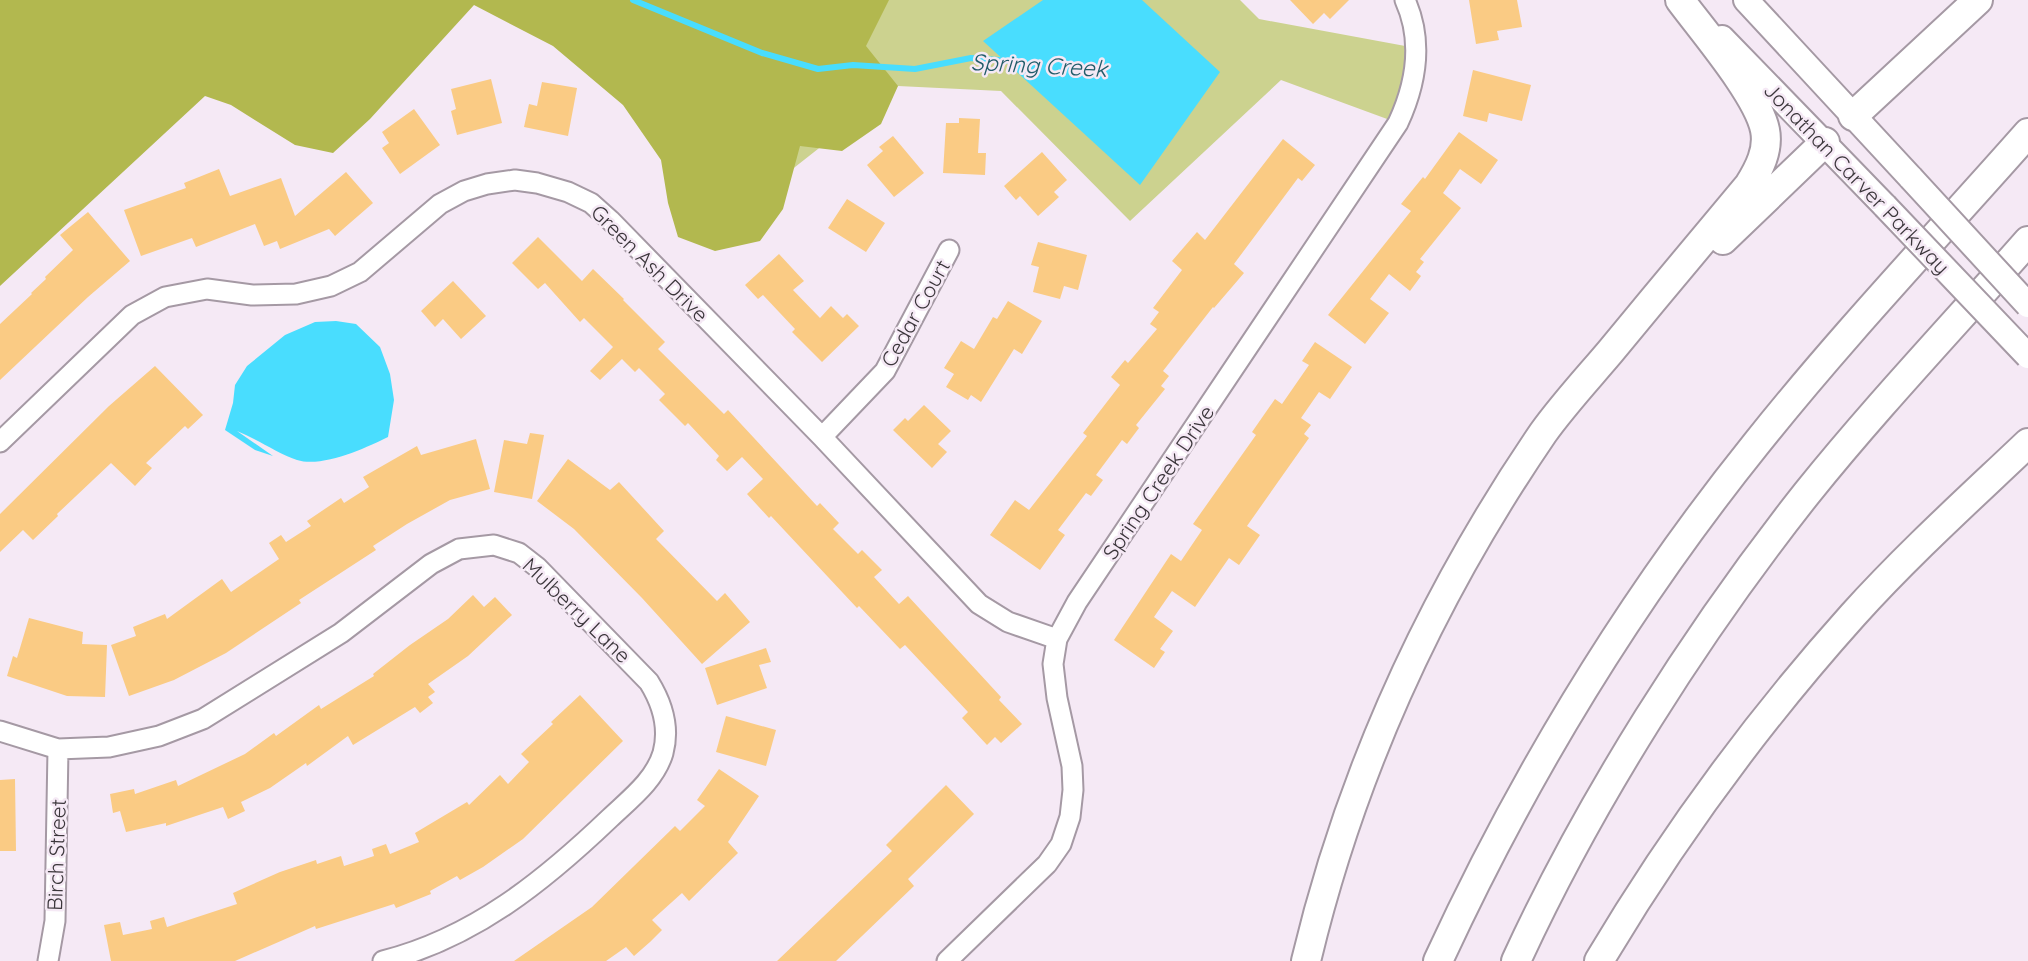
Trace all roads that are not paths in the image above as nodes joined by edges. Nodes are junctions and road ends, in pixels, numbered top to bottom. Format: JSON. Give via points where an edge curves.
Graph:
{"nodes":[{"id":1,"x":1405,"y":0,"type":"edge"},
{"id":2,"x":1680,"y":0,"type":"edge"},
{"id":3,"x":1686,"y":0,"type":"edge"},
{"id":4,"x":1746,"y":0,"type":"edge"},
{"id":5,"x":1978,"y":0,"type":"edge"},
{"id":6,"x":1853,"y":116,"type":"junction"},
{"id":7,"x":2028,"y":133,"type":"edge"},
{"id":8,"x":1825,"y":142,"type":"junction"},
{"id":9,"x":2028,"y":242,"type":"edge"},
{"id":10,"x":949,"y":250,"type":"dead end"},
{"id":11,"x":2028,"y":305,"type":"edge"},
{"id":12,"x":2028,"y":356,"type":"edge"},
{"id":13,"x":1602,"y":361,"type":"junction"},
{"id":14,"x":822,"y":437,"type":"junction"},
{"id":15,"x":0,"y":442,"type":"edge"},
{"id":16,"x":2028,"y":443,"type":"edge"},
{"id":17,"x":1057,"y":639,"type":"junction"},
{"id":18,"x":0,"y":731,"type":"edge"},
{"id":19,"x":58,"y":749,"type":"junction"},
{"id":20,"x":48,"y":961,"type":"edge"},
{"id":21,"x":383,"y":961,"type":"edge"},
{"id":22,"x":947,"y":961,"type":"edge"},
{"id":23,"x":1306,"y":961,"type":"edge"},
{"id":24,"x":1438,"y":961,"type":"edge"},
{"id":25,"x":1516,"y":961,"type":"edge"},
{"id":26,"x":1598,"y":961,"type":"edge"}],
"edges":[{"from":1,"to":17,"type":"street","name":"Spring Creek Drive","via":[[1415,26],[1416,72],[1398,124],[1077,602]]},
{"from":2,"to":13,"type":"highway","via":[[1757,105],[1766,132],[1762,165]]},
{"from":3,"to":8,"type":"main road","name":"Jonathan Carver Parkway"},
{"from":4,"to":6,"type":"main road","name":"Jonathan Carver Parkway"},
{"from":5,"to":6,"type":"highway"},
{"from":6,"to":8,"type":"main road"},
{"from":6,"to":11,"type":"main road","name":"Jonathan Carver Parkway","bridge":true},
{"from":7,"to":24,"type":"highway","via":[[1810,379],[1700,516],[1546,751]]},
{"from":8,"to":12,"type":"main road","name":"Jonathan Carver Parkway","bridge":true},
{"from":8,"to":13,"type":"highway"},
{"from":9,"to":25,"type":"highway","via":[[1859,431],[1708,629],[1607,789]]},
{"from":10,"to":14,"type":"street","name":"Cedar Court","via":[[885,371]]},
{"from":13,"to":23,"type":"highway","via":[[1545,431],[1483,525],[1414,654],[1359,782]]},
{"from":14,"to":15,"type":"street","name":"Green Ash Drive","via":[[591,203],[568,192],[515,180],[464,191],[440,204],[360,272],[331,286],[296,295],[207,289],[165,297],[132,315]]},
{"from":14,"to":17,"type":"street","name":"Green Ash Drive","via":[[979,604],[1008,622]]},
{"from":16,"to":26,"type":"highway","via":[[1896,569],[1801,676],[1704,801]]},
{"from":17,"to":22,"type":"street","name":"Spring Creek Drive","via":[[1053,664],[1073,790],[1061,844],[1047,864]]},
{"from":18,"to":19,"type":"street","name":"Mulberry Lane"},
{"from":19,"to":20,"type":"street","name":"Birch Street","via":[[55,922]]},
{"from":19,"to":21,"type":"street","name":"Mulberry Lane","via":[[109,747],[159,736],[204,719],[341,633],[431,564],[459,549],[494,545],[519,554],[649,682],[661,701],[663,752],[648,781],[570,857],[508,905],[462,932]]}]}
